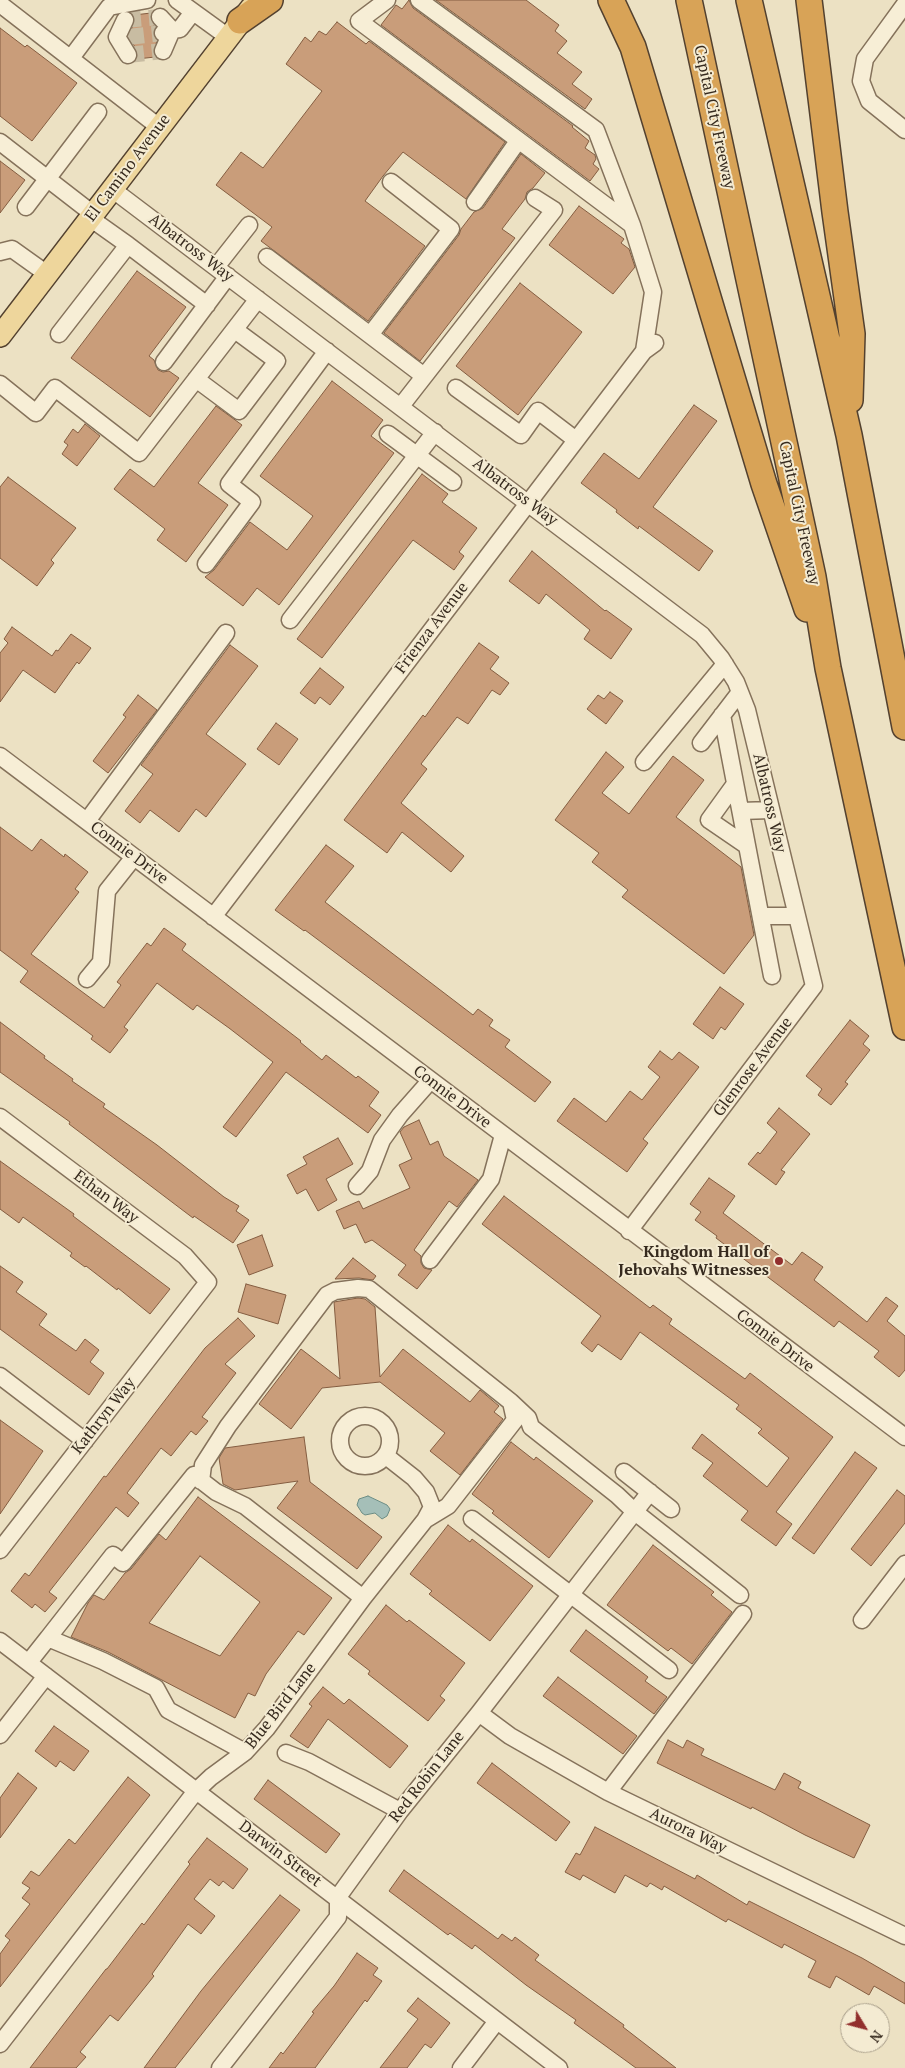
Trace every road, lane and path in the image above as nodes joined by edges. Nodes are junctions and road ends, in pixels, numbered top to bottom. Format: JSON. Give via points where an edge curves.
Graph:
{"nodes":[{"id":1,"x":147,"y":0,"type":"edge"},
{"id":2,"x":177,"y":0,"type":"edge"},
{"id":3,"x":258,"y":0,"type":"edge"},
{"id":4,"x":270,"y":0,"type":"edge"},
{"id":5,"x":387,"y":0,"type":"edge"},
{"id":6,"x":419,"y":0,"type":"edge"},
{"id":7,"x":611,"y":0,"type":"edge"},
{"id":8,"x":689,"y":0,"type":"edge"},
{"id":9,"x":749,"y":0,"type":"edge"},
{"id":10,"x":809,"y":0,"type":"edge"},
{"id":11,"x":0,"y":4,"type":"edge"},
{"id":12,"x":905,"y":4,"type":"edge"},
{"id":13,"x":193,"y":12,"type":"junction"},
{"id":14,"x":160,"y":16,"type":"dead end"},
{"id":15,"x":125,"y":20,"type":"dead end"},
{"id":16,"x":99,"y":22,"type":"junction"},
{"id":17,"x":234,"y":29,"type":"junction"},
{"id":18,"x":167,"y":32,"type":"junction"},
{"id":19,"x":122,"y":37,"type":"junction"},
{"id":20,"x":163,"y":51,"type":"dead end"},
{"id":21,"x":128,"y":55,"type":"dead end"},
{"id":22,"x":71,"y":58,"type":"junction"},
{"id":23,"x":98,"y":112,"type":"dead end"},
{"id":24,"x":160,"y":127,"type":"junction"},
{"id":25,"x":905,"y":130,"type":"edge"},
{"id":26,"x":518,"y":141,"type":"junction"},
{"id":27,"x":0,"y":142,"type":"edge"},
{"id":28,"x":47,"y":179,"type":"junction"},
{"id":29,"x":391,"y":182,"type":"dead end"},
{"id":30,"x":112,"y":189,"type":"junction"},
{"id":31,"x":535,"y":198,"type":"dead end"},
{"id":32,"x":475,"y":202,"type":"dead end"},
{"id":33,"x":26,"y":206,"type":"dead end"},
{"id":34,"x":92,"y":216,"type":"junction"},
{"id":35,"x":249,"y":225,"type":"dead end"},
{"id":36,"x":632,"y":225,"type":"junction"},
{"id":37,"x":128,"y":245,"type":"junction"},
{"id":38,"x":0,"y":252,"type":"edge"},
{"id":39,"x":267,"y":257,"type":"dead end"},
{"id":40,"x":222,"y":272,"type":"junction"},
{"id":41,"x":47,"y":274,"type":"junction"},
{"id":42,"x":258,"y":299,"type":"junction"},
{"id":43,"x":207,"y":305,"type":"junction"},
{"id":44,"x":235,"y":330,"type":"junction"},
{"id":45,"x":59,"y":334,"type":"dead end"},
{"id":46,"x":370,"y":335,"type":"junction"},
{"id":47,"x":0,"y":336,"type":"edge"},
{"id":48,"x":327,"y":351,"type":"junction"},
{"id":49,"x":164,"y":362,"type":"dead end"},
{"id":50,"x":424,"y":376,"type":"junction"},
{"id":51,"x":196,"y":379,"type":"junction"},
{"id":52,"x":0,"y":384,"type":"edge"},
{"id":53,"x":456,"y":388,"type":"dead end"},
{"id":54,"x":401,"y":406,"type":"junction"},
{"id":55,"x":435,"y":432,"type":"junction"},
{"id":56,"x":388,"y":434,"type":"dead end"},
{"id":57,"x":849,"y":435,"type":"junction"},
{"id":58,"x":576,"y":440,"type":"junction"},
{"id":59,"x":417,"y":455,"type":"junction"},
{"id":60,"x":452,"y":482,"type":"dead end"},
{"id":61,"x":528,"y":502,"type":"junction"},
{"id":62,"x":206,"y":564,"type":"dead end"},
{"id":63,"x":290,"y":620,"type":"dead end"},
{"id":64,"x":226,"y":633,"type":"dead end"},
{"id":65,"x":725,"y":664,"type":"junction"},
{"id":66,"x":828,"y":668,"type":"junction"},
{"id":67,"x":740,"y":692,"type":"junction"},
{"id":68,"x":722,"y":715,"type":"junction"},
{"id":69,"x":905,"y":726,"type":"edge"},
{"id":70,"x":701,"y":743,"type":"dead end"},
{"id":71,"x":0,"y":756,"type":"edge"},
{"id":72,"x":644,"y":762,"type":"dead end"},
{"id":73,"x":735,"y":784,"type":"junction"},
{"id":74,"x":771,"y":810,"type":"junction"},
{"id":75,"x":740,"y":811,"type":"junction"},
{"id":76,"x":86,"y":821,"type":"junction"},
{"id":77,"x":747,"y":846,"type":"junction"},
{"id":78,"x":134,"y":857,"type":"junction"},
{"id":79,"x":789,"y":884,"type":"joint"},
{"id":80,"x":761,"y":916,"type":"junction"},
{"id":81,"x":796,"y":916,"type":"junction"},
{"id":82,"x":213,"y":917,"type":"junction"},
{"id":83,"x":772,"y":976,"type":"dead end"},
{"id":84,"x":87,"y":979,"type":"dead end"},
{"id":85,"x":905,"y":1027,"type":"edge"},
{"id":86,"x":430,"y":1081,"type":"junction"},
{"id":87,"x":0,"y":1116,"type":"edge"},
{"id":88,"x":502,"y":1135,"type":"junction"},
{"id":89,"x":357,"y":1186,"type":"dead end"},
{"id":90,"x":629,"y":1231,"type":"junction"},
{"id":91,"x":430,"y":1260,"type":"dead end"},
{"id":92,"x":208,"y":1282,"type":"joint"},
{"id":93,"x":0,"y":1376,"type":"edge"},
{"id":94,"x":511,"y":1402,"type":"junction"},
{"id":95,"x":905,"y":1437,"type":"edge"},
{"id":96,"x":85,"y":1441,"type":"junction"},
{"id":97,"x":386,"y":1456,"type":"dead end"},
{"id":98,"x":624,"y":1472,"type":"dead end"},
{"id":99,"x":201,"y":1481,"type":"junction"},
{"id":100,"x":650,"y":1492,"type":"junction"},
{"id":101,"x":670,"y":1509,"type":"dead end"},
{"id":102,"x":635,"y":1512,"type":"junction"},
{"id":103,"x":472,"y":1519,"type":"dead end"},
{"id":104,"x":425,"y":1520,"type":"junction"},
{"id":105,"x":0,"y":1550,"type":"edge"},
{"id":106,"x":905,"y":1564,"type":"edge"},
{"id":107,"x":571,"y":1594,"type":"junction"},
{"id":108,"x":740,"y":1595,"type":"dead end"},
{"id":109,"x":363,"y":1598,"type":"junction"},
{"id":110,"x":743,"y":1614,"type":"dead end"},
{"id":111,"x":862,"y":1620,"type":"dead end"},
{"id":112,"x":48,"y":1638,"type":"junction"},
{"id":113,"x":0,"y":1641,"type":"edge"},
{"id":114,"x":29,"y":1662,"type":"junction"},
{"id":115,"x":669,"y":1670,"type":"dead end"},
{"id":116,"x":46,"y":1676,"type":"junction"},
{"id":117,"x":479,"y":1713,"type":"junction"},
{"id":118,"x":0,"y":1735,"type":"edge"},
{"id":119,"x":245,"y":1752,"type":"junction"},
{"id":120,"x":286,"y":1753,"type":"dead end"},
{"id":121,"x":196,"y":1791,"type":"junction"},
{"id":122,"x":608,"y":1792,"type":"junction"},
{"id":123,"x":400,"y":1811,"type":"junction"},
{"id":124,"x":338,"y":1897,"type":"junction"},
{"id":125,"x":905,"y":1936,"type":"edge"},
{"id":126,"x":497,"y":2021,"type":"junction"},
{"id":127,"x":0,"y":2044,"type":"edge"},
{"id":128,"x":220,"y":2068,"type":"edge"},
{"id":129,"x":461,"y":2068,"type":"edge"},
{"id":130,"x":559,"y":2068,"type":"edge"}],
"edges":[{"from":1,"to":16,"type":"street","via":[[109,7]]},
{"from":2,"to":13,"type":"street"},
{"from":3,"to":17,"type":"main road","name":"El Camino Avenue"},
{"from":4,"to":17,"type":"highway"},
{"from":5,"to":26,"type":"street","via":[[359,21]]},
{"from":6,"to":36,"type":"street","via":[[596,130]]},
{"from":7,"to":66,"type":"highway","via":[[633,47],[764,484]]},
{"from":8,"to":66,"type":"highway","name":"Capital City Freeway","via":[[811,568]]},
{"from":9,"to":57,"type":"highway"},
{"from":10,"to":57,"type":"highway","via":[[852,334]]},
{"from":11,"to":22,"type":"street"},
{"from":12,"to":25,"type":"street","via":[[865,59],[861,81],[869,101]]},
{"from":13,"to":17,"type":"street"},
{"from":13,"to":18,"type":"street","via":[[180,29]]},
{"from":14,"to":18,"type":"street"},
{"from":15,"to":19,"type":"street"},
{"from":16,"to":19,"type":"street"},
{"from":16,"to":22,"type":"street"},
{"from":17,"to":24,"type":"main road","name":"El Camino Avenue"},
{"from":18,"to":20,"type":"street"},
{"from":19,"to":21,"type":"street"},
{"from":22,"to":24,"type":"street"},
{"from":23,"to":28,"type":"street"},
{"from":24,"to":30,"type":"main road","name":"El Camino Avenue"},
{"from":26,"to":32,"type":"street"},
{"from":26,"to":36,"type":"street"},
{"from":27,"to":28,"type":"street"},
{"from":28,"to":33,"type":"street"},
{"from":28,"to":34,"type":"street"},
{"from":29,"to":46,"type":"street","via":[[451,229]]},
{"from":30,"to":34,"type":"main road","name":"El Camino Avenue"},
{"from":30,"to":40,"type":"street","name":"Albatross Way"},
{"from":31,"to":50,"type":"street","via":[[554,210]]},
{"from":34,"to":37,"type":"street"},
{"from":34,"to":41,"type":"main road","name":"El Camino Avenue"},
{"from":35,"to":40,"type":"street"},
{"from":36,"to":58,"type":"street","name":"Frienza Avenue","via":[[653,292],[649,347]]},
{"from":37,"to":43,"type":"street"},
{"from":37,"to":45,"type":"street"},
{"from":38,"to":41,"type":"street","via":[[12,249]]},
{"from":39,"to":46,"type":"street"},
{"from":40,"to":42,"type":"street","name":"Albatross Way"},
{"from":40,"to":43,"type":"street"},
{"from":41,"to":47,"type":"main road","name":"El Camino Avenue"},
{"from":42,"to":44,"type":"street"},
{"from":42,"to":48,"type":"street","name":"Albatross Way"},
{"from":43,"to":49,"type":"street"},
{"from":44,"to":51,"type":"street"},
{"from":44,"to":51,"type":"street","via":[[278,361],[239,411]]},
{"from":46,"to":50,"type":"street"},
{"from":48,"to":54,"type":"street","name":"Albatross Way"},
{"from":48,"to":62,"type":"street","via":[[229,484],[252,502]]},
{"from":50,"to":54,"type":"street"},
{"from":51,"to":52,"type":"street","via":[[139,453],[55,388],[36,413]]},
{"from":53,"to":58,"type":"street","via":[[520,435],[538,411]]},
{"from":54,"to":55,"type":"street","name":"Albatross Way"},
{"from":55,"to":59,"type":"street"},
{"from":55,"to":61,"type":"street","name":"Albatross Way"},
{"from":56,"to":59,"type":"street"},
{"from":57,"to":69,"type":"highway"},
{"from":58,"to":61,"type":"street","name":"Frienza Avenue"},
{"from":59,"to":60,"type":"street"},
{"from":59,"to":63,"type":"street"},
{"from":61,"to":65,"type":"street","name":"Albatross Way","via":[[702,635]]},
{"from":61,"to":82,"type":"street","name":"Frienza Avenue"},
{"from":64,"to":76,"type":"street"},
{"from":65,"to":67,"type":"street","name":"Albatross Way"},
{"from":65,"to":72,"type":"street"},
{"from":66,"to":85,"type":"highway","name":"Capital City Freeway"},
{"from":67,"to":68,"type":"street"},
{"from":67,"to":74,"type":"street","name":"Albatross Way"},
{"from":68,"to":70,"type":"street"},
{"from":68,"to":73,"type":"street"},
{"from":71,"to":76,"type":"street","name":"Connie Drive"},
{"from":73,"to":75,"type":"street"},
{"from":73,"to":77,"type":"street","via":[[709,820]]},
{"from":74,"to":75,"type":"street"},
{"from":74,"to":79,"type":"street","name":"Albatross Way"},
{"from":75,"to":77,"type":"street"},
{"from":76,"to":78,"type":"street","name":"Connie Drive"},
{"from":77,"to":80,"type":"street"},
{"from":78,"to":82,"type":"street","name":"Connie Drive"},
{"from":78,"to":84,"type":"street","via":[[107,891],[101,962]]},
{"from":79,"to":81,"type":"street","name":"Glenrose Avenue"},
{"from":80,"to":81,"type":"street"},
{"from":80,"to":83,"type":"street"},
{"from":81,"to":90,"type":"street","name":"Glenrose Avenue","via":[[814,986]]},
{"from":82,"to":86,"type":"street","name":"Connie Drive"},
{"from":86,"to":88,"type":"street","name":"Connie Drive"},
{"from":86,"to":89,"type":"street","via":[[382,1140],[370,1171]]},
{"from":87,"to":92,"type":"street","name":"Ethan Way","via":[[184,1256]]},
{"from":88,"to":90,"type":"street","name":"Connie Drive"},
{"from":88,"to":91,"type":"street","via":[[491,1179]]},
{"from":90,"to":95,"type":"street","name":"Connie Drive"},
{"from":92,"to":96,"type":"street","name":"Kathryn Way"},
{"from":93,"to":96,"type":"street"},
{"from":94,"to":99,"type":"street","via":[[369,1289],[335,1291],[327,1295],[228,1426],[203,1465]]},
{"from":94,"to":102,"type":"street","via":[[528,1418],[531,1427]]},
{"from":94,"to":104,"type":"street","via":[[515,1420],[448,1506]]},
{"from":96,"to":105,"type":"street","name":"Kathryn Way"},
{"from":97,"to":104,"type":"street","via":[[426,1492],[432,1507]]},
{"from":98,"to":100,"type":"street"},
{"from":99,"to":109,"type":"street","via":[[245,1506]]},
{"from":99,"to":112,"type":"street","via":[[194,1475],[123,1562],[113,1555]]},
{"from":100,"to":101,"type":"street"},
{"from":100,"to":102,"type":"street","name":"Red Robin Lane"},
{"from":102,"to":107,"type":"street","name":"Red Robin Lane"},
{"from":102,"to":108,"type":"street"},
{"from":103,"to":107,"type":"street"},
{"from":104,"to":109,"type":"street","name":"Blue Bird Lane"},
{"from":106,"to":111,"type":"street"},
{"from":107,"to":115,"type":"street"},
{"from":107,"to":117,"type":"street","name":"Red Robin Lane"},
{"from":109,"to":119,"type":"street","name":"Blue Bird Lane"},
{"from":110,"to":122,"type":"street"},
{"from":112,"to":114,"type":"street"},
{"from":112,"to":119,"type":"street","via":[[156,1688],[168,1710]]},
{"from":113,"to":114,"type":"street","name":"Darwin Street"},
{"from":114,"to":116,"type":"street","name":"Darwin Street"},
{"from":116,"to":118,"type":"street"},
{"from":116,"to":121,"type":"street","name":"Darwin Street"},
{"from":117,"to":122,"type":"street","name":"Aurora Way","via":[[510,1736]]},
{"from":117,"to":123,"type":"street","name":"Red Robin Lane"},
{"from":119,"to":121,"type":"street","name":"Blue Bird Lane"},
{"from":120,"to":123,"type":"street"},
{"from":121,"to":124,"type":"street","name":"Darwin Street"},
{"from":121,"to":127,"type":"street","name":"Blue Bird Lane"},
{"from":122,"to":125,"type":"street","name":"Aurora Way"},
{"from":123,"to":124,"type":"street","name":"Red Robin Lane"},
{"from":124,"to":126,"type":"street","name":"Darwin Street"},
{"from":124,"to":128,"type":"street","name":"Red Robin Lane","via":[[338,1917]]},
{"from":126,"to":129,"type":"street"},
{"from":126,"to":130,"type":"street","name":"Darwin Street"}]}
